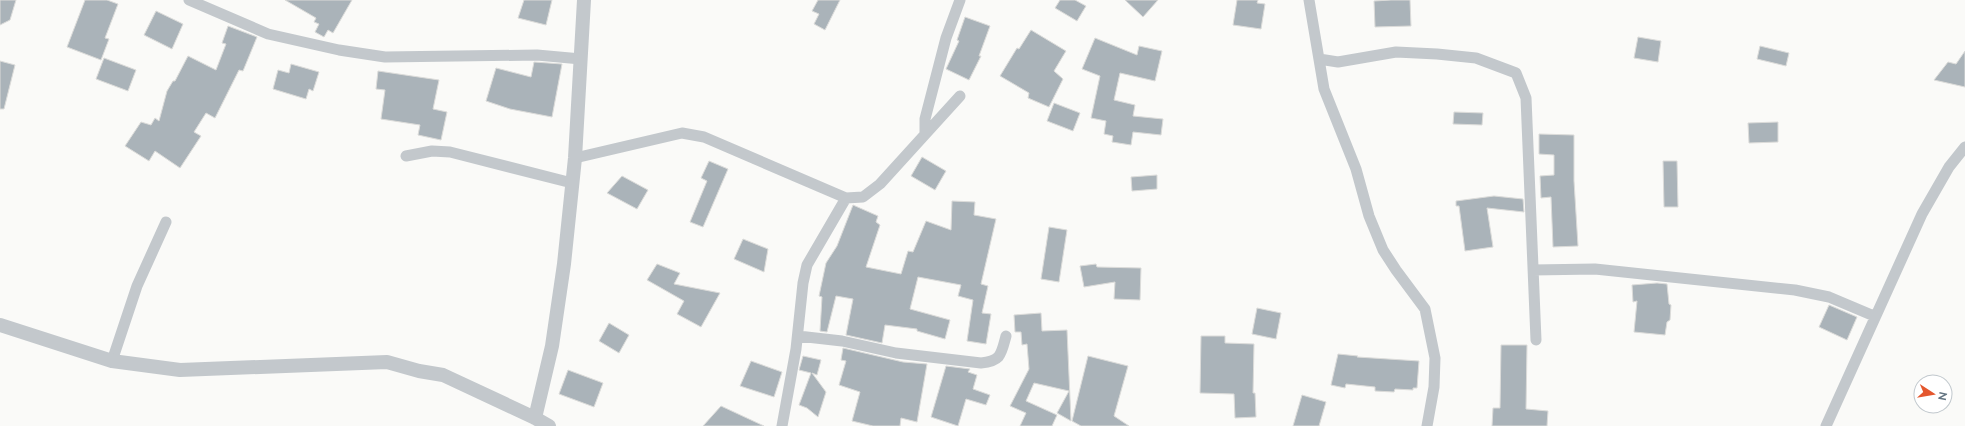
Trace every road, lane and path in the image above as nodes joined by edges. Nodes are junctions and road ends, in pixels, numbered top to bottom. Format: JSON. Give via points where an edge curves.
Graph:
{"nodes":[{"id":1,"x":189,"y":0,"type":"edge"},
{"id":2,"x":584,"y":0,"type":"edge"},
{"id":3,"x":960,"y":0,"type":"edge"},
{"id":4,"x":1309,"y":0,"type":"edge"},
{"id":5,"x":1319,"y":59,"type":"junction"},
{"id":6,"x":581,"y":60,"type":"junction"},
{"id":7,"x":960,"y":96,"type":"dead end"},
{"id":8,"x":925,"y":133,"type":"junction"},
{"id":9,"x":1965,"y":147,"type":"edge"},
{"id":10,"x":406,"y":156,"type":"dead end"},
{"id":11,"x":575,"y":158,"type":"junction"},
{"id":12,"x":572,"y":183,"type":"junction"},
{"id":13,"x":846,"y":198,"type":"junction"},
{"id":14,"x":166,"y":222,"type":"dead end"},
{"id":15,"x":1533,"y":270,"type":"junction"},
{"id":16,"x":1874,"y":316,"type":"junction"},
{"id":17,"x":0,"y":325,"type":"edge"},
{"id":18,"x":798,"y":336,"type":"junction"},
{"id":19,"x":1006,"y":336,"type":"dead end"},
{"id":20,"x":1536,"y":340,"type":"dead end"},
{"id":21,"x":112,"y":361,"type":"junction"},
{"id":22,"x":535,"y":418,"type":"junction"},
{"id":23,"x":549,"y":426,"type":"edge"},
{"id":24,"x":782,"y":426,"type":"edge"},
{"id":25,"x":1427,"y":426,"type":"edge"},
{"id":26,"x":1826,"y":426,"type":"edge"}],
"edges":[{"from":1,"to":6,"type":"street","via":[[268,34],[339,50],[385,57],[537,55]]},
{"from":2,"to":6,"type":"street"},
{"from":3,"to":8,"type":"street","via":[[946,38],[925,119]]},
{"from":4,"to":5,"type":"street"},
{"from":5,"to":15,"type":"street","via":[[1338,62],[1396,52],[1437,54],[1476,58],[1516,73],[1526,98]]},
{"from":5,"to":25,"type":"street","via":[[1324,89],[1356,169],[1369,216],[1383,250],[1425,308],[1435,358],[1434,387]]},
{"from":6,"to":11,"type":"street"},
{"from":7,"to":8,"type":"street"},
{"from":8,"to":13,"type":"street","via":[[880,184],[863,197]]},
{"from":9,"to":16,"type":"street","via":[[1949,167],[1922,214]]},
{"from":10,"to":12,"type":"street","via":[[432,151],[450,152]]},
{"from":11,"to":12,"type":"street"},
{"from":11,"to":13,"type":"street","via":[[682,133],[704,137]]},
{"from":12,"to":22,"type":"street","via":[[552,346]]},
{"from":13,"to":18,"type":"street","via":[[807,265]]},
{"from":14,"to":21,"type":"street","via":[[136,286]]},
{"from":15,"to":16,"type":"street","via":[[1594,269],[1794,290],[1829,297]]},
{"from":15,"to":20,"type":"street"},
{"from":16,"to":26,"type":"street"},
{"from":17,"to":21,"type":"street"},
{"from":18,"to":19,"type":"street","via":[[842,341],[896,353],[980,363],[994,361],[1002,354]]},
{"from":18,"to":24,"type":"street"},
{"from":21,"to":22,"type":"street","via":[[180,370],[387,362],[443,375]]},
{"from":22,"to":23,"type":"street"}]}
